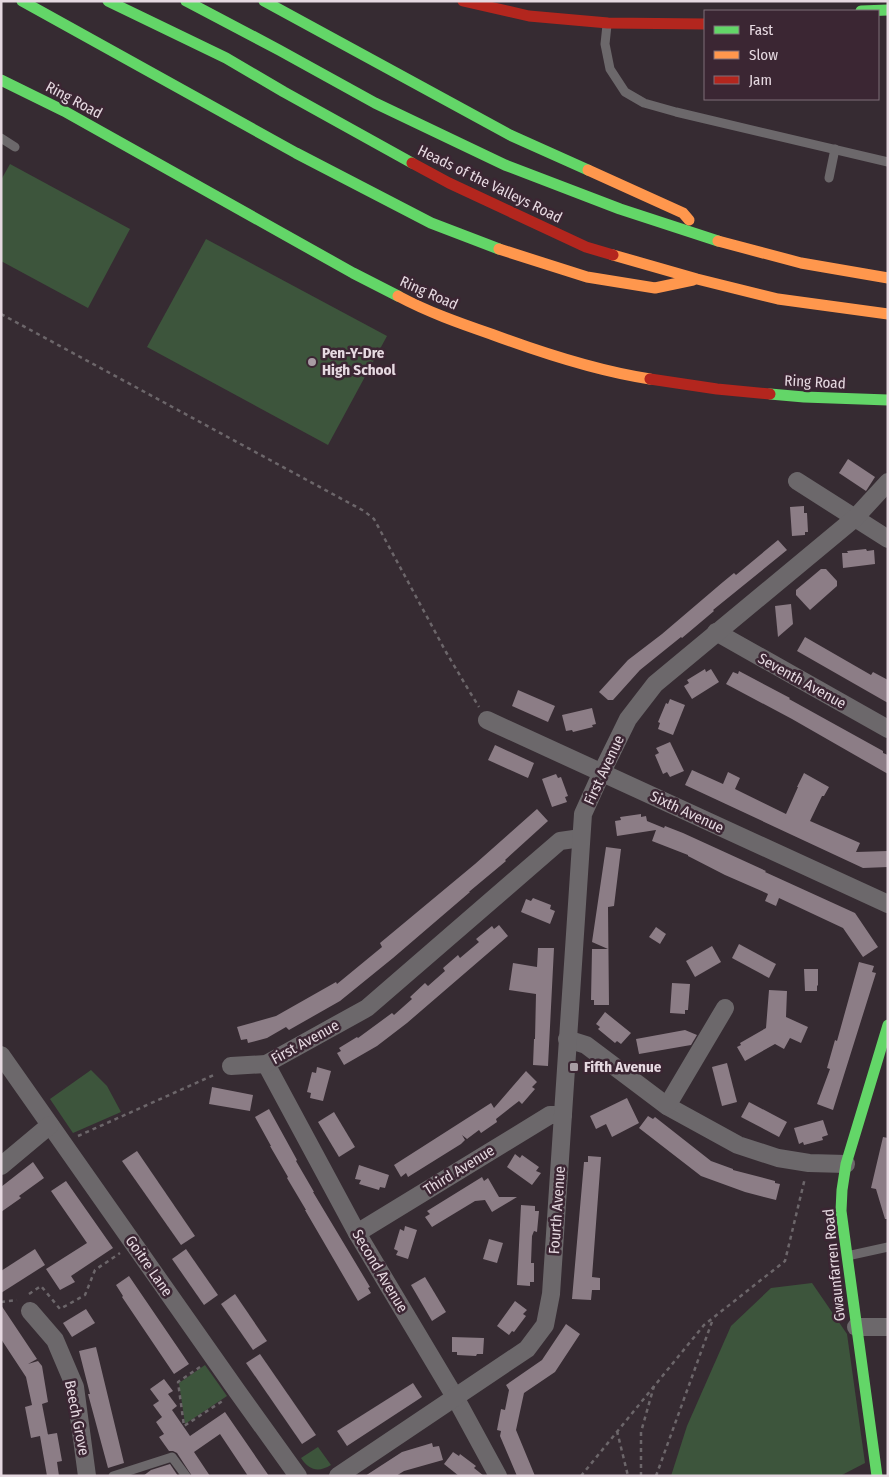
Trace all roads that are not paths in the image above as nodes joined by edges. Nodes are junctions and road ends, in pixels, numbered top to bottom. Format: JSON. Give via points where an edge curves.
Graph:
{"nodes":[{"id":1,"x":22,"y":1,"type":"edge"},
{"id":2,"x":108,"y":1,"type":"edge"},
{"id":3,"x":186,"y":1,"type":"edge"},
{"id":4,"x":264,"y":1,"type":"edge"},
{"id":5,"x":463,"y":1,"type":"edge"},
{"id":6,"x":608,"y":23,"type":"junction"},
{"id":7,"x":704,"y":24,"type":"edge"},
{"id":8,"x":1,"y":80,"type":"edge"},
{"id":9,"x":1,"y":138,"type":"edge"},
{"id":10,"x":15,"y":147,"type":"dead end"},
{"id":11,"x":835,"y":149,"type":"junction"},
{"id":12,"x":888,"y":162,"type":"edge"},
{"id":13,"x":829,"y":178,"type":"dead end"},
{"id":14,"x":706,"y":238,"type":"junction"},
{"id":15,"x":888,"y":278,"type":"edge"},
{"id":16,"x":697,"y":279,"type":"junction"},
{"id":17,"x":888,"y":314,"type":"edge"},
{"id":18,"x":888,"y":400,"type":"edge"},
{"id":19,"x":797,"y":481,"type":"dead end"},
{"id":20,"x":888,"y":482,"type":"edge"},
{"id":21,"x":855,"y":518,"type":"junction"},
{"id":22,"x":888,"y":539,"type":"edge"},
{"id":23,"x":716,"y":632,"type":"junction"},
{"id":24,"x":487,"y":720,"type":"road end"},
{"id":25,"x":888,"y":729,"type":"edge"},
{"id":26,"x":602,"y":772,"type":"junction"},
{"id":27,"x":581,"y":838,"type":"junction"},
{"id":28,"x":888,"y":904,"type":"edge"},
{"id":29,"x":725,"y":1008,"type":"dead end"},
{"id":30,"x":888,"y":1025,"type":"edge"},
{"id":31,"x":567,"y":1039,"type":"junction"},
{"id":32,"x":1,"y":1054,"type":"edge"},
{"id":33,"x":266,"y":1064,"type":"junction"},
{"id":34,"x":231,"y":1066,"type":"road end"},
{"id":35,"x":667,"y":1106,"type":"junction"},
{"id":36,"x":564,"y":1115,"type":"junction"},
{"id":37,"x":50,"y":1125,"type":"junction"},
{"id":38,"x":846,"y":1164,"type":"junction"},
{"id":39,"x":1,"y":1166,"type":"edge"},
{"id":40,"x":357,"y":1233,"type":"junction"},
{"id":41,"x":888,"y":1247,"type":"edge"},
{"id":42,"x":847,"y":1256,"type":"junction"},
{"id":43,"x":26,"y":1305,"type":"road end"},
{"id":44,"x":888,"y":1327,"type":"edge"},
{"id":45,"x":856,"y":1328,"type":"junction"},
{"id":46,"x":454,"y":1397,"type":"junction"},
{"id":47,"x":87,"y":1476,"type":"edge"},
{"id":48,"x":114,"y":1476,"type":"edge"},
{"id":49,"x":186,"y":1476,"type":"edge"},
{"id":50,"x":298,"y":1476,"type":"edge"},
{"id":51,"x":338,"y":1476,"type":"edge"},
{"id":52,"x":498,"y":1476,"type":"edge"},
{"id":53,"x":878,"y":1476,"type":"edge"}],
"edges":[{"from":1,"to":16,"type":"main road","via":[[296,153],[431,223],[508,252],[587,276],[655,288]]},
{"from":2,"to":16,"type":"main road","name":"Heads of the Valleys Road","via":[[226,58],[449,183],[586,247]]},
{"from":3,"to":14,"type":"main road","name":"Heads of the Valleys Road","via":[[375,103],[505,166]]},
{"from":4,"to":14,"type":"main road","via":[[510,134],[683,213]]},
{"from":5,"to":6,"type":"main road","via":[[529,16]]},
{"from":6,"to":7,"type":"main road"},
{"from":6,"to":11,"type":"lane","via":[[605,44],[610,69],[625,92],[644,103]]},
{"from":8,"to":18,"type":"main road","name":"Ring Road","via":[[64,111],[353,274],[427,311],[511,342],[573,362],[636,377],[717,390]]},
{"from":9,"to":10,"type":"lane"},
{"from":11,"to":12,"type":"lane"},
{"from":11,"to":13,"type":"lane"},
{"from":14,"to":15,"type":"main road","name":"Heads of the Valleys Road","via":[[801,263]]},
{"from":16,"to":17,"type":"main road","name":"Heads of the Valleys Road","via":[[778,299]]},
{"from":19,"to":21,"type":"street"},
{"from":20,"to":21,"type":"street","name":"First Avenue"},
{"from":21,"to":22,"type":"street"},
{"from":21,"to":23,"type":"street","name":"First Avenue"},
{"from":23,"to":25,"type":"street","name":"Seventh Avenue"},
{"from":23,"to":26,"type":"street","name":"First Avenue","via":[[655,684],[628,719]]},
{"from":24,"to":26,"type":"street","name":"Sixth Avenue"},
{"from":26,"to":27,"type":"street","name":"First Avenue","via":[[583,814]]},
{"from":26,"to":28,"type":"street","name":"Sixth Avenue"},
{"from":27,"to":31,"type":"street","name":"Fourth Avenue"},
{"from":27,"to":33,"type":"street","name":"First Avenue","via":[[560,841],[367,1008]]},
{"from":29,"to":35,"type":"street"},
{"from":30,"to":38,"type":"main road","name":"Gwaunfarren Road"},
{"from":31,"to":35,"type":"street","via":[[586,1045]]},
{"from":31,"to":36,"type":"street","name":"Fourth Avenue"},
{"from":32,"to":37,"type":"street","name":"Goitre Lane"},
{"from":33,"to":34,"type":"street","name":"First Avenue"},
{"from":33,"to":40,"type":"street","name":"Second Avenue"},
{"from":35,"to":38,"type":"street","via":[[738,1145],[778,1158]]},
{"from":36,"to":40,"type":"street","name":"Third Avenue","via":[[550,1114]]},
{"from":36,"to":46,"type":"street","name":"Fourth Avenue","via":[[551,1294],[545,1325],[527,1350]]},
{"from":37,"to":39,"type":"street"},
{"from":37,"to":50,"type":"street","name":"Goitre Lane"},
{"from":38,"to":42,"type":"main road","name":"Gwaunfarren Road","via":[[841,1211]]},
{"from":40,"to":46,"type":"street","name":"Second Avenue"},
{"from":41,"to":42,"type":"lane"},
{"from":42,"to":45,"type":"main road","name":"Gwaunfarren Road"},
{"from":43,"to":47,"type":"street","name":"Beech Grove","via":[[55,1340],[74,1387]]},
{"from":44,"to":45,"type":"street"},
{"from":45,"to":53,"type":"main road","name":"Gwaunfarren Road"},
{"from":46,"to":51,"type":"street","name":"Fourth Avenue"},
{"from":46,"to":52,"type":"street","name":"Second Avenue"},
{"from":48,"to":49,"type":"lane","via":[[172,1458]]}]}
